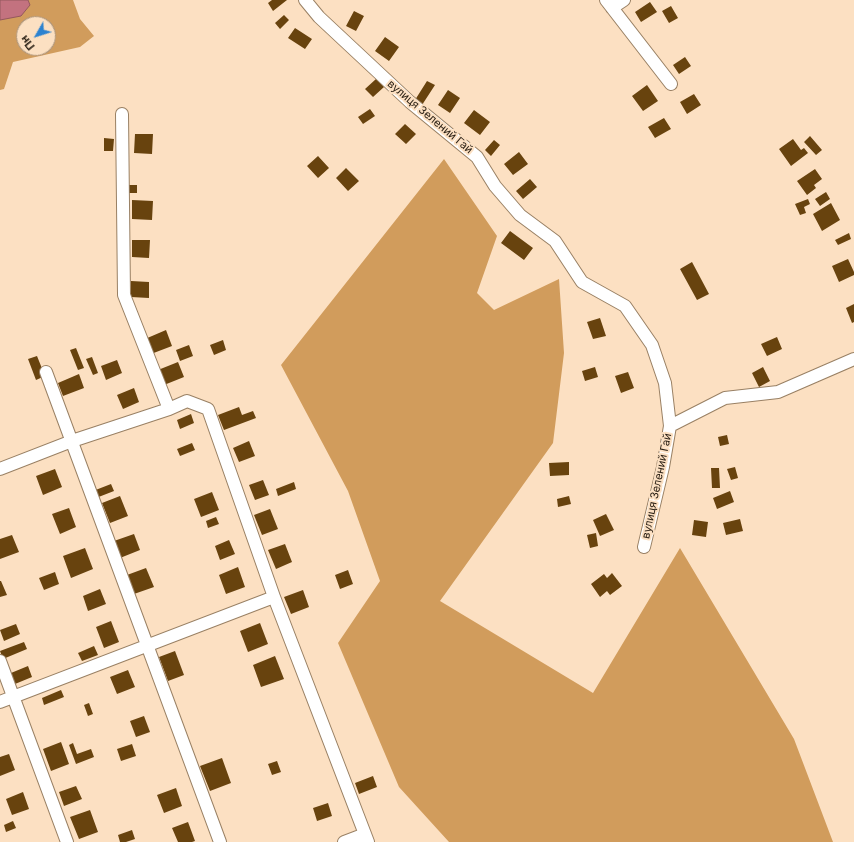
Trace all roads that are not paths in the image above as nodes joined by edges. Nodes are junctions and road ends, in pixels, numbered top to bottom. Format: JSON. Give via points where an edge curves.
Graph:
{"nodes":[{"id":1,"x":305,"y":0,"type":"edge"},
{"id":2,"x":624,"y":0,"type":"edge"},
{"id":3,"x":609,"y":4,"type":"edge"},
{"id":4,"x":671,"y":84,"type":"dead end"},
{"id":5,"x":122,"y":114,"type":"dead end"},
{"id":6,"x":854,"y":359,"type":"edge"},
{"id":7,"x":46,"y":372,"type":"dead end"},
{"id":8,"x":169,"y":409,"type":"junction"},
{"id":9,"x":670,"y":426,"type":"junction"},
{"id":10,"x":72,"y":441,"type":"junction"},
{"id":11,"x":0,"y":469,"type":"edge"},
{"id":12,"x":644,"y":547,"type":"dead end"},
{"id":13,"x":274,"y":597,"type":"junction"},
{"id":14,"x":147,"y":646,"type":"junction"},
{"id":15,"x":0,"y":660,"type":"edge"},
{"id":16,"x":14,"y":697,"type":"junction"},
{"id":17,"x":0,"y":702,"type":"edge"},
{"id":18,"x":366,"y":838,"type":"edge"},
{"id":19,"x":67,"y":842,"type":"edge"},
{"id":20,"x":220,"y":842,"type":"edge"},
{"id":21,"x":344,"y":842,"type":"edge"}],
"edges":[{"from":1,"to":9,"type":"street","name":"вулиця Зелений Гай","via":[[318,17],[410,102],[477,157],[495,186],[520,215],[556,241],[582,282],[625,306],[652,345],[665,383]]},
{"from":2,"to":3,"type":"street"},
{"from":3,"to":4,"type":"street"},
{"from":5,"to":8,"type":"street","via":[[124,295]]},
{"from":6,"to":9,"type":"street","via":[[778,392],[725,398]]},
{"from":7,"to":10,"type":"street"},
{"from":8,"to":10,"type":"street"},
{"from":8,"to":13,"type":"street","via":[[187,402],[208,409]]},
{"from":9,"to":12,"type":"street","name":"вулиця Зелений Гай"},
{"from":10,"to":11,"type":"street"},
{"from":10,"to":14,"type":"street"},
{"from":13,"to":14,"type":"street"},
{"from":13,"to":18,"type":"street"},
{"from":14,"to":16,"type":"street"},
{"from":14,"to":20,"type":"street"},
{"from":15,"to":16,"type":"street"},
{"from":16,"to":17,"type":"street"},
{"from":16,"to":19,"type":"street"},
{"from":18,"to":21,"type":"street"}]}
